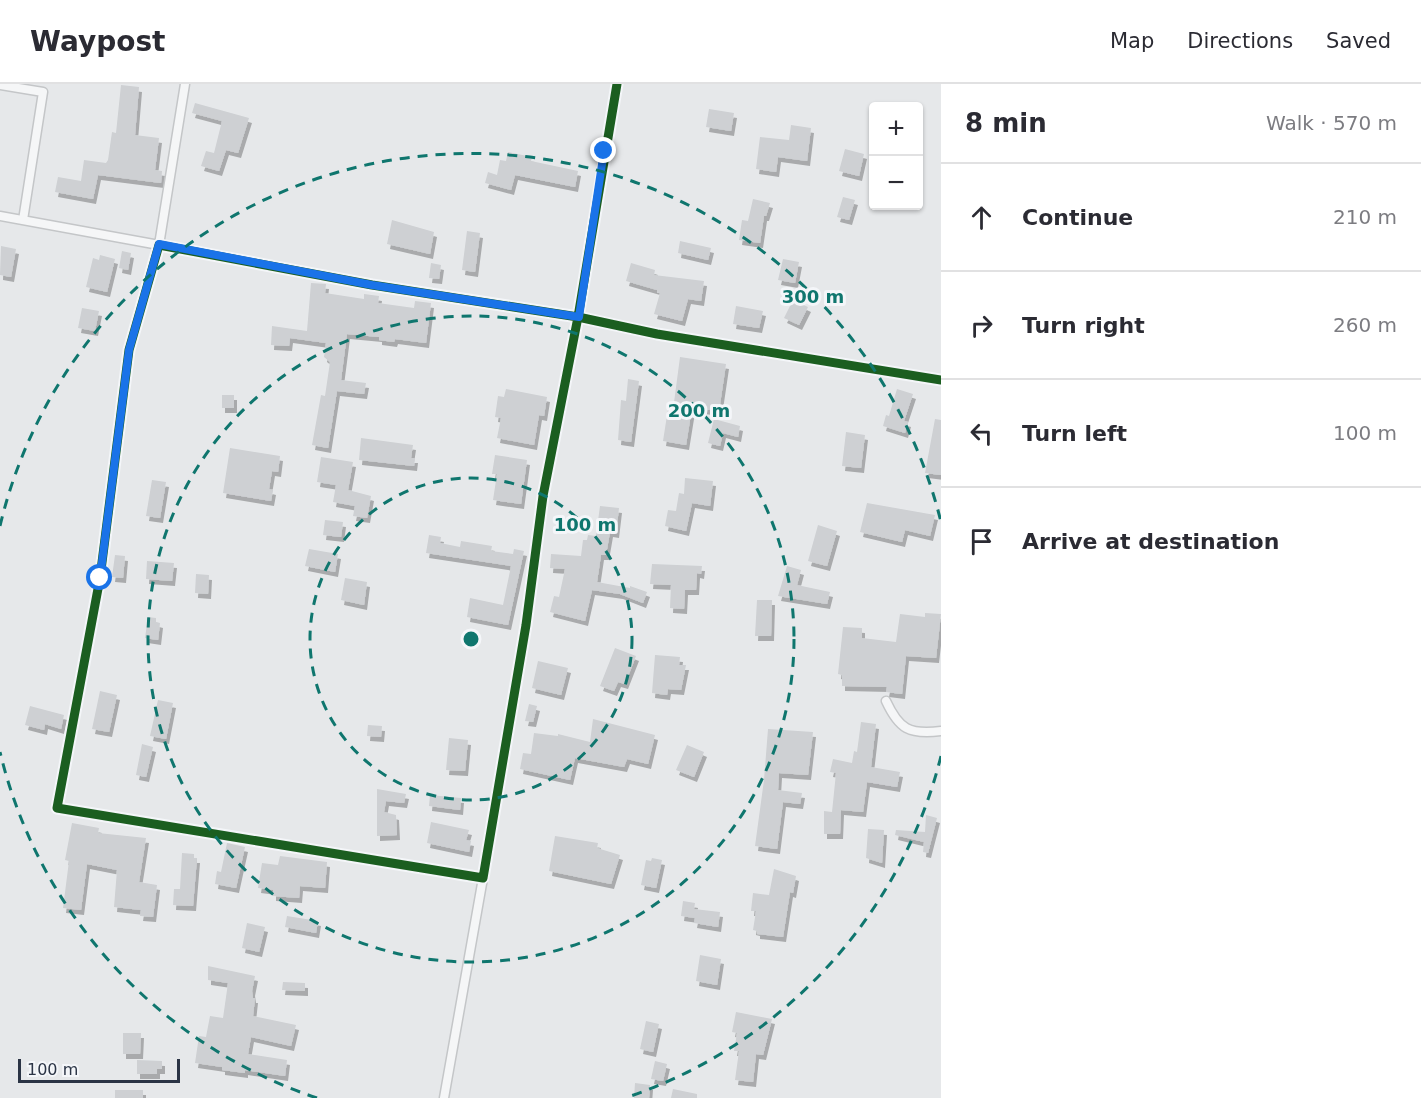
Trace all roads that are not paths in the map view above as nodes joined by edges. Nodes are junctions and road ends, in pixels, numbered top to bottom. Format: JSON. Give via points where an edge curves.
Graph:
{"nodes":[{"id":1,"x":185,"y":84,"type":"edge"},
{"id":2,"x":617,"y":84,"type":"edge"},
{"id":3,"x":0,"y":85,"type":"edge"},
{"id":4,"x":44,"y":88,"type":"edge"},
{"id":5,"x":0,"y":216,"type":"edge"},
{"id":6,"x":23,"y":220,"type":"junction"},
{"id":7,"x":159,"y":244,"type":"junction"},
{"id":8,"x":579,"y":317,"type":"junction"},
{"id":9,"x":941,"y":380,"type":"edge"},
{"id":10,"x":886,"y":701,"type":"dead end"},
{"id":11,"x":941,"y":731,"type":"edge"},
{"id":12,"x":483,"y":878,"type":"junction"},
{"id":13,"x":444,"y":1098,"type":"edge"}],
"edges":[{"from":1,"to":7,"type":"street"},
{"from":2,"to":8,"type":"street"},
{"from":3,"to":4,"type":"street"},
{"from":4,"to":6,"type":"street"},
{"from":5,"to":6,"type":"street"},
{"from":6,"to":7,"type":"street"},
{"from":7,"to":8,"type":"street","via":[[372,285]]},
{"from":7,"to":12,"type":"street","via":[[129,350],[100,578],[57,808]]},
{"from":8,"to":9,"type":"street","via":[[657,334]]},
{"from":8,"to":12,"type":"street","via":[[543,496],[526,625]]},
{"from":10,"to":11,"type":"street","via":[[896,722],[908,730]]},
{"from":12,"to":13,"type":"street"}]}
